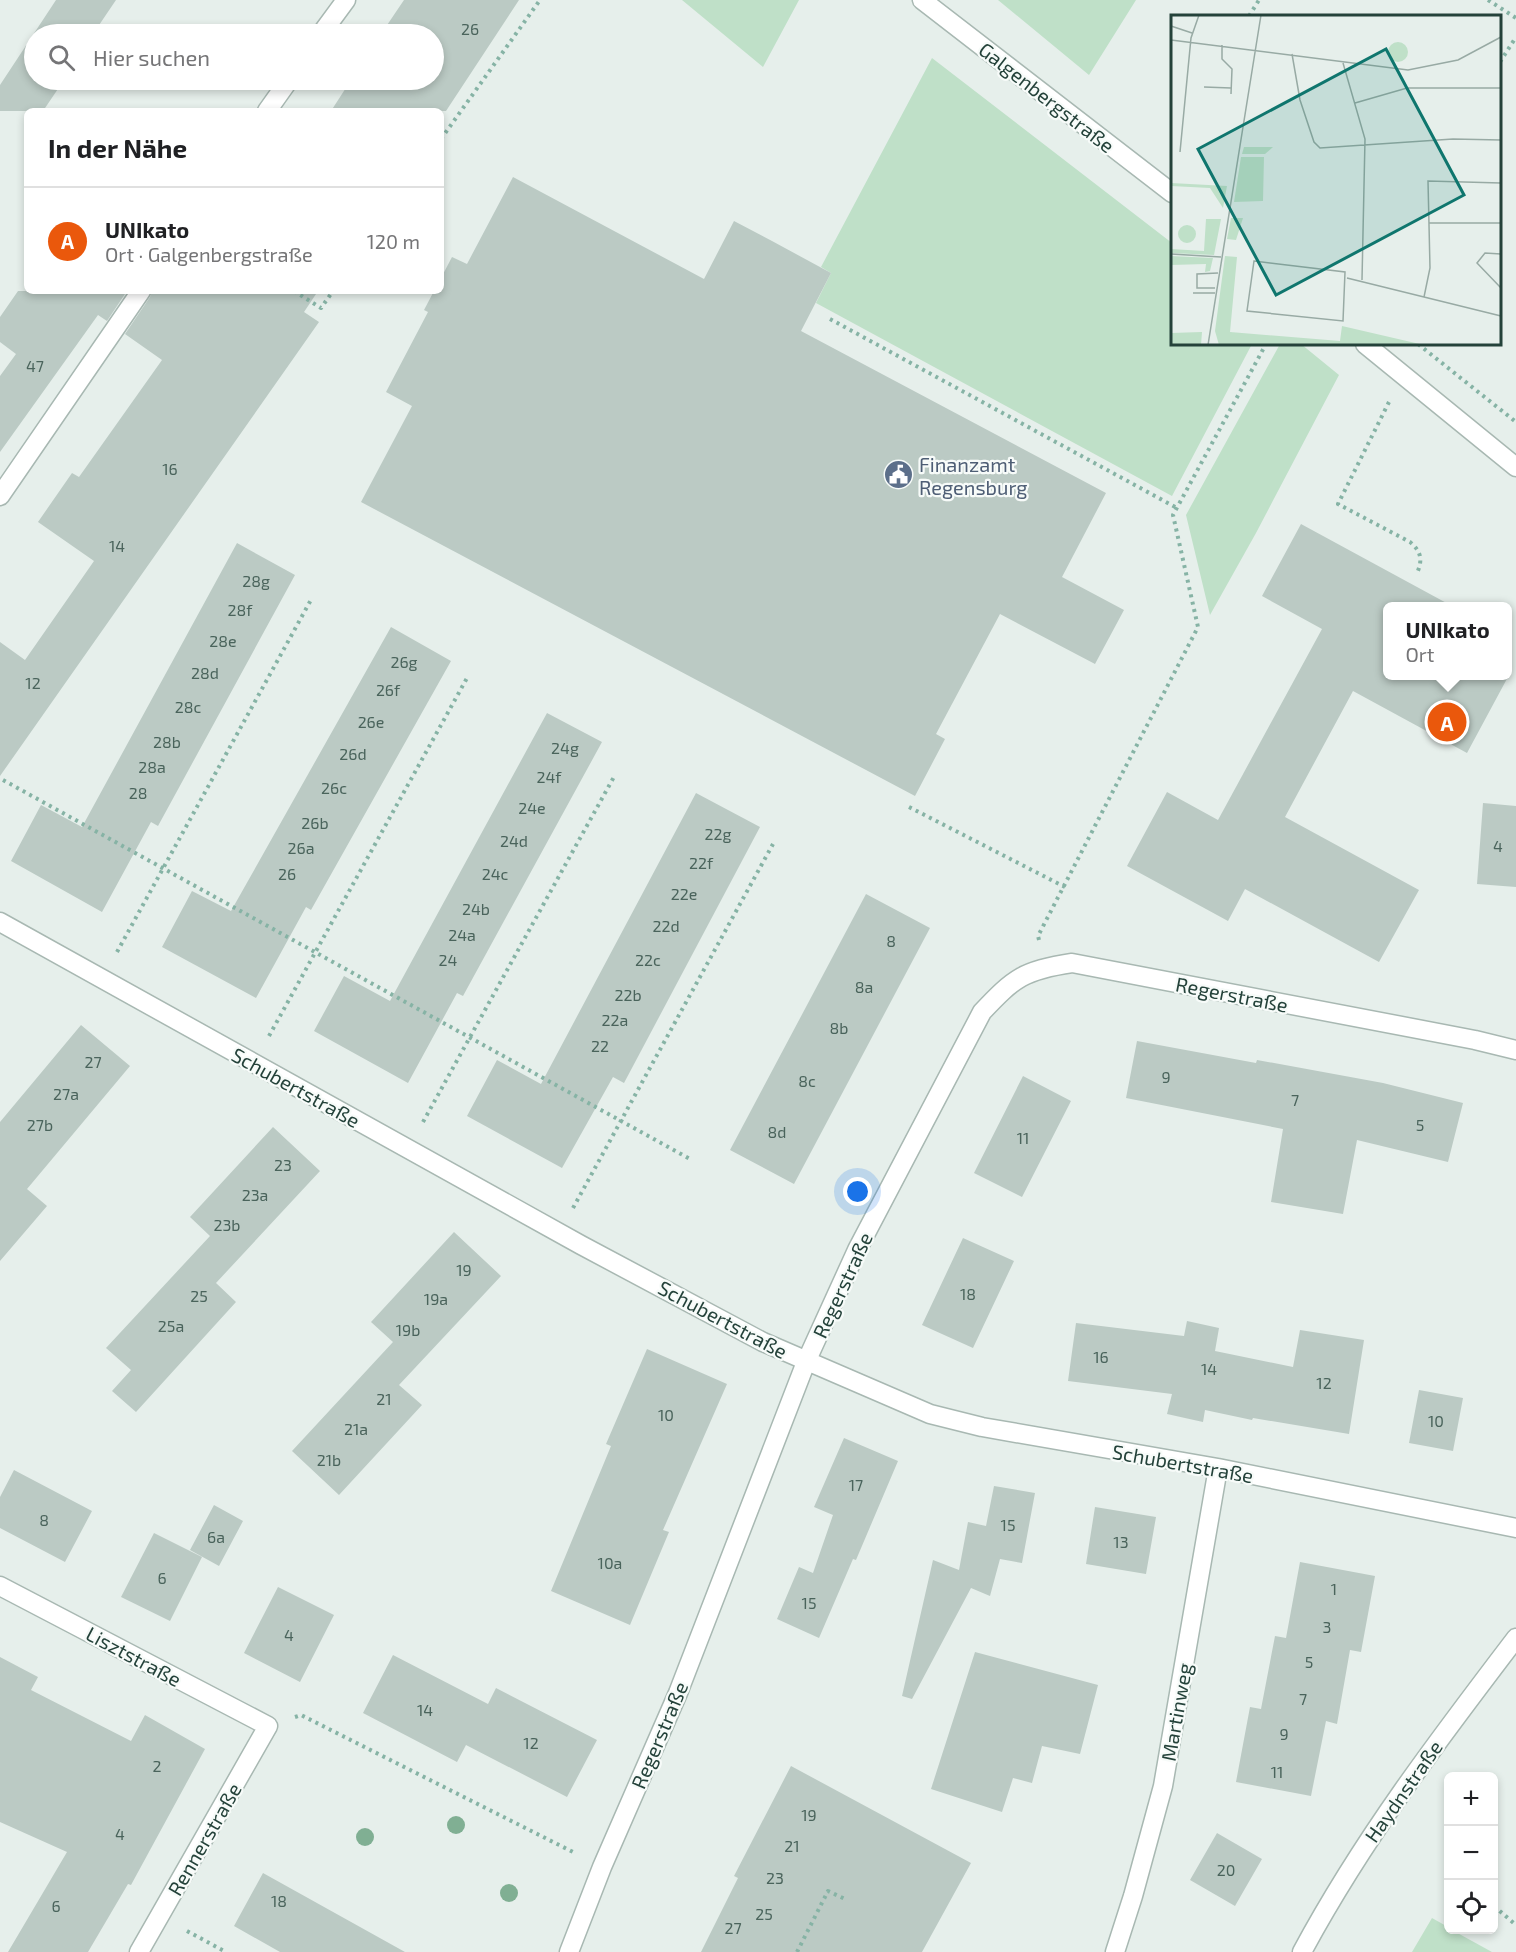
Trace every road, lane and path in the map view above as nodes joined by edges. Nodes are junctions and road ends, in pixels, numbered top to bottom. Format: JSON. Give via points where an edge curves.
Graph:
{"nodes":[{"id":1,"x":346,"y":0,"type":"edge"},
{"id":2,"x":540,"y":0,"type":"edge"},
{"id":3,"x":922,"y":0,"type":"edge"},
{"id":4,"x":1259,"y":0,"type":"edge"},
{"id":5,"x":1488,"y":0,"type":"edge"},
{"id":6,"x":1250,"y":15,"type":"edge"},
{"id":7,"x":1516,"y":18,"type":"edge"},
{"id":8,"x":328,"y":24,"type":"edge"},
{"id":9,"x":1516,"y":37,"type":"edge"},
{"id":10,"x":1501,"y":60,"type":"edge"},
{"id":11,"x":282,"y":90,"type":"edge"},
{"id":12,"x":269,"y":108,"type":"edge"},
{"id":13,"x":444,"y":135,"type":"edge"},
{"id":14,"x":1171,"y":191,"type":"edge"},
{"id":15,"x":139,"y":294,"type":"edge"},
{"id":16,"x":299,"y":294,"type":"edge"},
{"id":17,"x":331,"y":294,"type":"edge"},
{"id":18,"x":830,"y":319,"type":"dead end"},
{"id":19,"x":1265,"y":345,"type":"edge"},
{"id":20,"x":1366,"y":345,"type":"edge"},
{"id":21,"x":1419,"y":345,"type":"edge"},
{"id":22,"x":1406,"y":375,"type":"junction"},
{"id":23,"x":1516,"y":422,"type":"edge"},
{"id":24,"x":1516,"y":467,"type":"edge"},
{"id":25,"x":0,"y":496,"type":"edge"},
{"id":26,"x":1177,"y":508,"type":"junction"},
{"id":27,"x":1417,"y":573,"type":"dead end"},
{"id":28,"x":312,"y":598,"type":"dead end"},
{"id":29,"x":466,"y":678,"type":"dead end"},
{"id":30,"x":615,"y":775,"type":"dead end"},
{"id":31,"x":3,"y":780,"type":"dead end"},
{"id":32,"x":909,"y":807,"type":"dead end"},
{"id":33,"x":773,"y":844,"type":"dead end"},
{"id":34,"x":163,"y":869,"type":"junction"},
{"id":35,"x":1065,"y":887,"type":"junction"},
{"id":36,"x":0,"y":922,"type":"edge"},
{"id":37,"x":314,"y":952,"type":"junction"},
{"id":38,"x":1042,"y":967,"type":"junction"},
{"id":39,"x":102,"y":979,"type":"junction"},
{"id":40,"x":470,"y":1038,"type":"junction"},
{"id":41,"x":1516,"y":1050,"type":"edge"},
{"id":42,"x":254,"y":1063,"type":"junction"},
{"id":43,"x":621,"y":1121,"type":"junction"},
{"id":44,"x":408,"y":1149,"type":"junction"},
{"id":45,"x":690,"y":1159,"type":"dead end"},
{"id":46,"x":559,"y":1233,"type":"junction"},
{"id":47,"x":806,"y":1362,"type":"junction"},
{"id":48,"x":1218,"y":1468,"type":"junction"},
{"id":49,"x":1516,"y":1528,"type":"edge"},
{"id":50,"x":0,"y":1586,"type":"edge"},
{"id":51,"x":1516,"y":1638,"type":"edge"},
{"id":52,"x":268,"y":1726,"type":"junction"},
{"id":53,"x":602,"y":1867,"type":"junction"},
{"id":54,"x":846,"y":1900,"type":"dead end"},
{"id":55,"x":1498,"y":1909,"type":"edge"},
{"id":56,"x":160,"y":1916,"type":"junction"},
{"id":57,"x":1516,"y":1925,"type":"edge"},
{"id":58,"x":139,"y":1952,"type":"edge"},
{"id":59,"x":226,"y":1952,"type":"edge"},
{"id":60,"x":569,"y":1952,"type":"edge"},
{"id":61,"x":797,"y":1952,"type":"edge"},
{"id":62,"x":1115,"y":1952,"type":"edge"},
{"id":63,"x":1302,"y":1952,"type":"edge"}],
"edges":[{"from":1,"to":8,"type":"street"},
{"from":2,"to":13,"type":"path"},
{"from":3,"to":14,"type":"street","name":"Galgenbergstraße"},
{"from":4,"to":6,"type":"path"},
{"from":5,"to":7,"type":"path"},
{"from":9,"to":10,"type":"path"},
{"from":11,"to":12,"type":"street"},
{"from":15,"to":25,"type":"street"},
{"from":16,"to":17,"type":"path","via":[[321,308]]},
{"from":18,"to":26,"type":"path"},
{"from":19,"to":26,"type":"path"},
{"from":20,"to":22,"type":"street"},
{"from":21,"to":23,"type":"path"},
{"from":22,"to":24,"type":"street"},
{"from":22,"to":27,"type":"path","via":[[1338,504],[1417,548],[1421,565]]},
{"from":26,"to":35,"type":"path","via":[[1173,516],[1198,627]]},
{"from":28,"to":34,"type":"path"},
{"from":29,"to":37,"type":"path"},
{"from":30,"to":40,"type":"path"},
{"from":31,"to":34,"type":"path"},
{"from":32,"to":35,"type":"path"},
{"from":33,"to":43,"type":"path"},
{"from":34,"to":37,"type":"path"},
{"from":34,"to":39,"type":"path"},
{"from":35,"to":38,"type":"path","via":[[1038,936]]},
{"from":36,"to":39,"type":"street","name":"Schubertstraße"},
{"from":37,"to":40,"type":"path"},
{"from":37,"to":42,"type":"path"},
{"from":38,"to":41,"type":"street","name":"Regerstraße","via":[[1072,963]]},
{"from":38,"to":47,"type":"street","name":"Regerstraße","via":[[1024,974],[982,1012],[857,1250]]},
{"from":39,"to":42,"type":"street","name":"Schubertstraße"},
{"from":40,"to":43,"type":"path"},
{"from":40,"to":44,"type":"path"},
{"from":42,"to":44,"type":"street","name":"Schubertstraße"},
{"from":43,"to":45,"type":"path"},
{"from":43,"to":46,"type":"path"},
{"from":44,"to":46,"type":"street","name":"Schubertstraße"},
{"from":46,"to":47,"type":"street","name":"Schubertstraße"},
{"from":47,"to":48,"type":"street","name":"Schubertstraße","via":[[930,1414],[982,1427]]},
{"from":47,"to":53,"type":"street","name":"Regerstraße","via":[[678,1693]]},
{"from":48,"to":49,"type":"street","name":"Schubertstraße"},
{"from":48,"to":62,"type":"street","name":"Martinweg","via":[[1163,1786]]},
{"from":50,"to":52,"type":"street","name":"Lisztstraße"},
{"from":51,"to":63,"type":"street","name":"Haydnstraße","via":[[1379,1823]]},
{"from":52,"to":53,"type":"path","via":[[301,1715]]},
{"from":52,"to":56,"type":"street","name":"Rennerstraße"},
{"from":53,"to":60,"type":"street","name":"Regerstraße"},
{"from":54,"to":61,"type":"path","via":[[828,1891]]},
{"from":55,"to":57,"type":"path"},
{"from":56,"to":58,"type":"street","name":"Rennerstraße"},
{"from":56,"to":59,"type":"path"}]}
